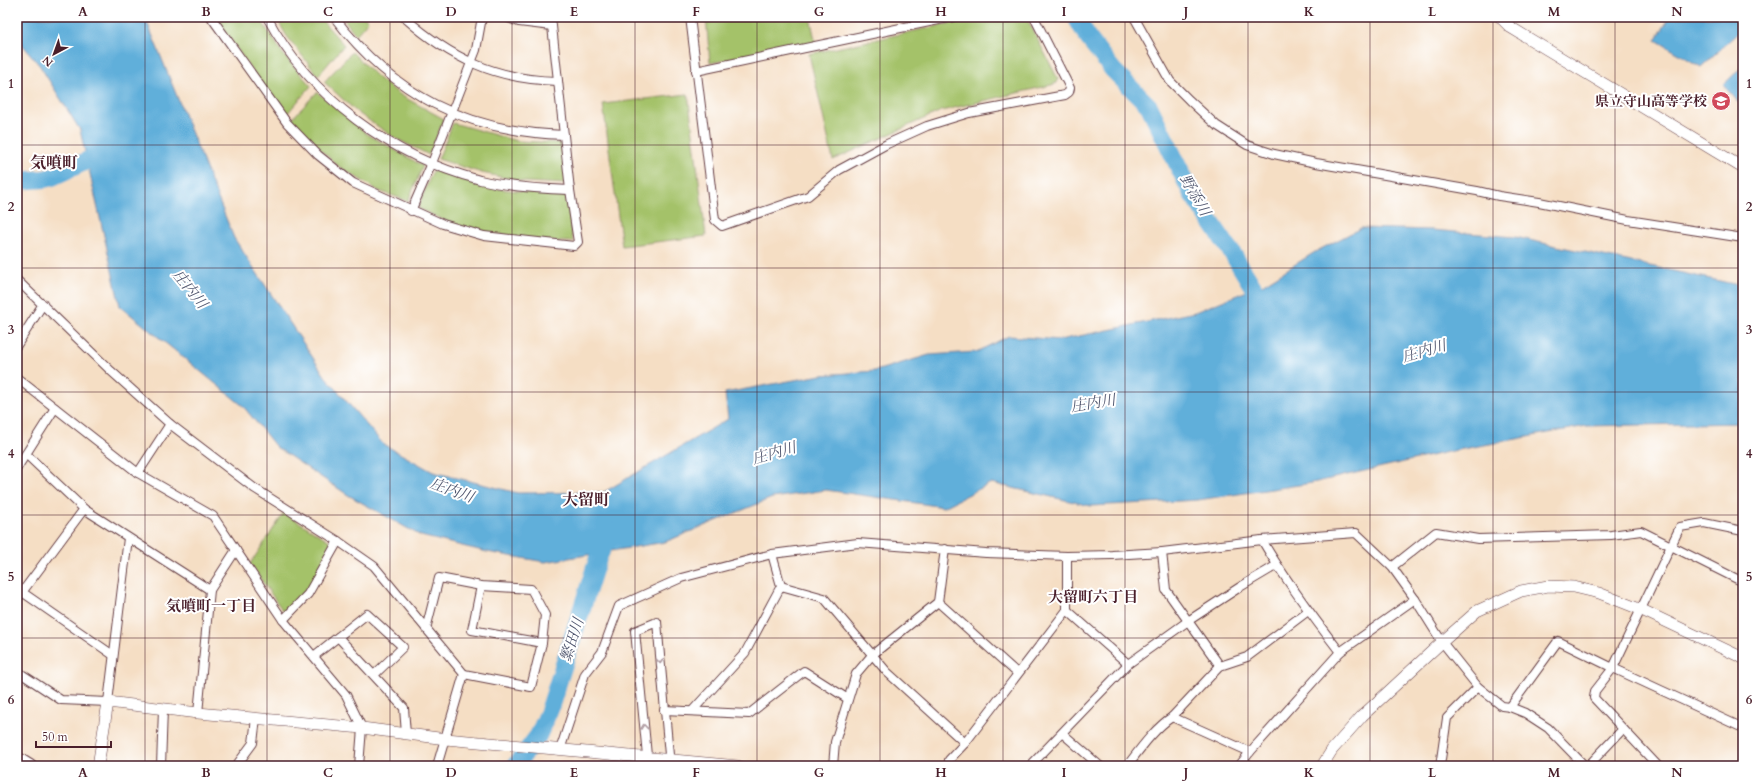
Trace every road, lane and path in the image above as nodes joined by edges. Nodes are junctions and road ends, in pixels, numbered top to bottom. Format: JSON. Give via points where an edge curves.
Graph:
{"nodes":[{"id":1,"x":211,"y":17,"type":"edge"},
{"id":2,"x":267,"y":17,"type":"edge"},
{"id":3,"x":334,"y":17,"type":"edge"},
{"id":4,"x":404,"y":17,"type":"edge"},
{"id":5,"x":482,"y":17,"type":"edge"},
{"id":6,"x":506,"y":17,"type":"edge"},
{"id":7,"x":552,"y":17,"type":"edge"},
{"id":8,"x":690,"y":17,"type":"edge"},
{"id":9,"x":953,"y":17,"type":"edge"},
{"id":10,"x":1034,"y":17,"type":"edge"},
{"id":11,"x":1134,"y":17,"type":"edge"},
{"id":12,"x":1500,"y":17,"type":"edge"},
{"id":13,"x":552,"y":26,"type":"junction"},
{"id":14,"x":470,"y":61,"type":"junction"},
{"id":15,"x":696,"y":71,"type":"junction"},
{"id":16,"x":558,"y":81,"type":"junction"},
{"id":17,"x":450,"y":113,"type":"junction"},
{"id":18,"x":564,"y":135,"type":"junction"},
{"id":19,"x":432,"y":163,"type":"junction"},
{"id":20,"x":1743,"y":168,"type":"edge"},
{"id":21,"x":570,"y":190,"type":"junction"},
{"id":22,"x":411,"y":211,"type":"junction"},
{"id":23,"x":1743,"y":238,"type":"edge"},
{"id":24,"x":17,"y":280,"type":"edge"},
{"id":25,"x":43,"y":304,"type":"junction"},
{"id":26,"x":17,"y":345,"type":"edge"},
{"id":27,"x":17,"y":378,"type":"edge"},
{"id":28,"x":55,"y":408,"type":"junction"},
{"id":29,"x":170,"y":424,"type":"junction"},
{"id":30,"x":26,"y":454,"type":"junction"},
{"id":31,"x":17,"y":468,"type":"edge"},
{"id":32,"x":138,"y":473,"type":"junction"},
{"id":33,"x":84,"y":509,"type":"junction"},
{"id":34,"x":1743,"y":531,"type":"edge"},
{"id":35,"x":128,"y":538,"type":"junction"},
{"id":36,"x":338,"y":540,"type":"junction"},
{"id":37,"x":1262,"y":540,"type":"junction"},
{"id":38,"x":1670,"y":546,"type":"junction"},
{"id":39,"x":945,"y":549,"type":"junction"},
{"id":40,"x":236,"y":550,"type":"junction"},
{"id":41,"x":1162,"y":552,"type":"junction"},
{"id":42,"x":772,"y":554,"type":"junction"},
{"id":43,"x":1068,"y":556,"type":"junction"},
{"id":44,"x":1277,"y":565,"type":"junction"},
{"id":45,"x":1392,"y":567,"type":"junction"},
{"id":46,"x":1743,"y":582,"type":"edge"},
{"id":47,"x":481,"y":586,"type":"junction"},
{"id":48,"x":781,"y":586,"type":"junction"},
{"id":49,"x":210,"y":590,"type":"junction"},
{"id":50,"x":20,"y":595,"type":"edge"},
{"id":51,"x":1415,"y":599,"type":"junction"},
{"id":52,"x":938,"y":602,"type":"junction"},
{"id":53,"x":1067,"y":610,"type":"junction"},
{"id":54,"x":1642,"y":610,"type":"junction"},
{"id":55,"x":1308,"y":612,"type":"junction"},
{"id":56,"x":283,"y":620,"type":"junction"},
{"id":57,"x":1188,"y":621,"type":"junction"},
{"id":58,"x":426,"y":629,"type":"junction"},
{"id":59,"x":338,"y":637,"type":"junction"},
{"id":60,"x":1442,"y":642,"type":"junction"},
{"id":61,"x":542,"y":643,"type":"junction"},
{"id":62,"x":1340,"y":652,"type":"junction"},
{"id":63,"x":113,"y":655,"type":"junction"},
{"id":64,"x":872,"y":655,"type":"junction"},
{"id":65,"x":314,"y":656,"type":"junction"},
{"id":66,"x":1743,"y":658,"type":"edge"},
{"id":67,"x":1128,"y":664,"type":"junction"},
{"id":68,"x":1220,"y":666,"type":"junction"},
{"id":69,"x":1613,"y":668,"type":"junction"},
{"id":70,"x":17,"y":671,"type":"edge"},
{"id":71,"x":464,"y":674,"type":"junction"},
{"id":72,"x":1017,"y":674,"type":"junction"},
{"id":73,"x":374,"y":675,"type":"junction"},
{"id":74,"x":1478,"y":687,"type":"junction"},
{"id":75,"x":848,"y":699,"type":"junction"},
{"id":76,"x":108,"y":702,"type":"junction"},
{"id":77,"x":1510,"y":707,"type":"junction"},
{"id":78,"x":163,"y":709,"type":"junction"},
{"id":79,"x":664,"y":710,"type":"junction"},
{"id":80,"x":693,"y":710,"type":"junction"},
{"id":81,"x":198,"y":713,"type":"junction"},
{"id":82,"x":1172,"y":717,"type":"junction"},
{"id":83,"x":256,"y":718,"type":"junction"},
{"id":84,"x":362,"y":728,"type":"junction"},
{"id":85,"x":1743,"y":728,"type":"edge"},
{"id":86,"x":1623,"y":729,"type":"junction"},
{"id":87,"x":1062,"y":733,"type":"junction"},
{"id":88,"x":406,"y":734,"type":"junction"},
{"id":89,"x":446,"y":739,"type":"junction"},
{"id":90,"x":965,"y":743,"type":"junction"},
{"id":91,"x":560,"y":750,"type":"junction"},
{"id":92,"x":1250,"y":752,"type":"junction"},
{"id":93,"x":648,"y":762,"type":"edge"},
{"id":94,"x":669,"y":763,"type":"edge"},
{"id":95,"x":98,"y":766,"type":"edge"},
{"id":96,"x":161,"y":766,"type":"edge"},
{"id":97,"x":236,"y":766,"type":"edge"},
{"id":98,"x":359,"y":766,"type":"edge"},
{"id":99,"x":438,"y":766,"type":"edge"},
{"id":100,"x":733,"y":766,"type":"edge"},
{"id":101,"x":738,"y":766,"type":"edge"},
{"id":102,"x":833,"y":766,"type":"edge"},
{"id":103,"x":948,"y":766,"type":"edge"},
{"id":104,"x":1030,"y":766,"type":"edge"},
{"id":105,"x":1100,"y":766,"type":"edge"},
{"id":106,"x":1128,"y":766,"type":"edge"},
{"id":107,"x":1239,"y":766,"type":"edge"},
{"id":108,"x":1322,"y":766,"type":"edge"},
{"id":109,"x":1440,"y":766,"type":"edge"},
{"id":110,"x":1586,"y":766,"type":"edge"},
{"id":111,"x":1658,"y":766,"type":"edge"}],
"edges":[{"from":1,"to":22,"type":"street","via":[[287,123],[318,155],[353,183]]},
{"from":2,"to":19,"type":"street","via":[[301,66],[332,100],[387,142]]},
{"from":3,"to":17,"type":"street","via":[[375,64],[428,102]]},
{"from":4,"to":14,"type":"street","via":[[422,34],[446,50]]},
{"from":5,"to":14,"type":"street","via":[[476,50]]},
{"from":6,"to":13,"type":"street","via":[[519,22]]},
{"from":7,"to":13,"type":"street"},
{"from":8,"to":15,"type":"street"},
{"from":9,"to":15,"type":"street"},
{"from":10,"to":15,"type":"street","via":[[1070,88],[1069,92],[969,113],[928,126],[887,144],[839,170],[808,196],[722,226],[714,220]]},
{"from":11,"to":23,"type":"street","via":[[1170,81],[1216,125],[1247,145],[1316,163],[1628,220]]},
{"from":12,"to":20,"type":"street","via":[[1510,27]]},
{"from":13,"to":16,"type":"street"},
{"from":14,"to":16,"type":"street","via":[[497,73],[536,81]]},
{"from":14,"to":17,"type":"street"},
{"from":16,"to":18,"type":"street"},
{"from":17,"to":18,"type":"street","via":[[497,128],[532,134]]},
{"from":17,"to":19,"type":"street"},
{"from":18,"to":21,"type":"street"},
{"from":19,"to":21,"type":"street","via":[[480,180],[519,187]]},
{"from":19,"to":22,"type":"street"},
{"from":21,"to":22,"type":"street","via":[[578,242],[574,246],[484,236],[442,224]]},
{"from":24,"to":25,"type":"street"},
{"from":25,"to":26,"type":"street"},
{"from":25,"to":29,"type":"street","via":[[110,371]]},
{"from":27,"to":28,"type":"street"},
{"from":28,"to":30,"type":"street"},
{"from":28,"to":32,"type":"street"},
{"from":29,"to":32,"type":"street"},
{"from":29,"to":36,"type":"street","via":[[254,488]]},
{"from":30,"to":31,"type":"street"},
{"from":30,"to":33,"type":"street"},
{"from":32,"to":40,"type":"street","via":[[213,516]]},
{"from":33,"to":35,"type":"street"},
{"from":33,"to":50,"type":"street"},
{"from":34,"to":38,"type":"street","via":[[1704,523],[1680,526]]},
{"from":35,"to":49,"type":"street"},
{"from":35,"to":63,"type":"street"},
{"from":36,"to":56,"type":"street","via":[[308,594]]},
{"from":36,"to":58,"type":"street","via":[[374,566]]},
{"from":37,"to":41,"type":"street"},
{"from":37,"to":44,"type":"street"},
{"from":37,"to":45,"type":"street","via":[[1356,533]]},
{"from":38,"to":45,"type":"street","via":[[1641,531],[1611,535],[1478,539],[1436,532]]},
{"from":38,"to":46,"type":"street"},
{"from":38,"to":54,"type":"street"},
{"from":39,"to":42,"type":"street","via":[[858,543]]},
{"from":39,"to":43,"type":"street","via":[[986,554]]},
{"from":39,"to":52,"type":"street"},
{"from":40,"to":49,"type":"street"},
{"from":40,"to":56,"type":"street"},
{"from":41,"to":43,"type":"street"},
{"from":41,"to":57,"type":"street","via":[[1166,590]]},
{"from":42,"to":48,"type":"street"},
{"from":42,"to":91,"type":"street","via":[[681,578],[619,606],[602,652],[585,674]]},
{"from":43,"to":53,"type":"street"},
{"from":44,"to":55,"type":"street"},
{"from":44,"to":57,"type":"street"},
{"from":45,"to":51,"type":"street"},
{"from":47,"to":58,"type":"street","via":[[439,578]]},
{"from":47,"to":61,"type":"street","via":[[531,589],[545,616]]},
{"from":47,"to":61,"type":"street","via":[[472,630]]},
{"from":48,"to":64,"type":"street","via":[[824,598]]},
{"from":48,"to":80,"type":"street","via":[[745,653]]},
{"from":49,"to":81,"type":"street"},
{"from":50,"to":63,"type":"street"},
{"from":51,"to":60,"type":"street"},
{"from":51,"to":62,"type":"street"},
{"from":52,"to":64,"type":"street"},
{"from":52,"to":72,"type":"street"},
{"from":53,"to":67,"type":"street"},
{"from":53,"to":72,"type":"street"},
{"from":54,"to":60,"type":"street","via":[[1599,593],[1548,586],[1521,591],[1477,611]]},
{"from":54,"to":66,"type":"street"},
{"from":54,"to":69,"type":"street"},
{"from":55,"to":62,"type":"street"},
{"from":55,"to":68,"type":"street","via":[[1247,657]]},
{"from":56,"to":65,"type":"street"},
{"from":57,"to":67,"type":"street"},
{"from":57,"to":68,"type":"street"},
{"from":58,"to":71,"type":"street"},
{"from":59,"to":65,"type":"street"},
{"from":59,"to":73,"type":"street"},
{"from":59,"to":73,"type":"street","via":[[367,614],[402,647]]},
{"from":60,"to":74,"type":"street"},
{"from":60,"to":108,"type":"street","via":[[1362,716],[1332,750]]},
{"from":61,"to":71,"type":"street","via":[[531,687]]},
{"from":62,"to":92,"type":"street"},
{"from":63,"to":76,"type":"street"},
{"from":64,"to":75,"type":"street","via":[[856,674]]},
{"from":64,"to":90,"type":"street","via":[[887,672]]},
{"from":65,"to":84,"type":"street","via":[[346,695]]},
{"from":67,"to":87,"type":"street"},
{"from":68,"to":82,"type":"street"},
{"from":69,"to":77,"type":"street","via":[[1558,640]]},
{"from":69,"to":85,"type":"street"},
{"from":69,"to":86,"type":"street","via":[[1594,691],[1594,698]]},
{"from":70,"to":76,"type":"street","via":[[61,700]]},
{"from":71,"to":89,"type":"street"},
{"from":72,"to":90,"type":"street"},
{"from":73,"to":88,"type":"street","via":[[404,708]]},
{"from":74,"to":77,"type":"street","via":[[1502,706]]},
{"from":74,"to":109,"type":"street","via":[[1447,718]]},
{"from":75,"to":80,"type":"street","via":[[804,671],[749,714]]},
{"from":75,"to":102,"type":"street","via":[[835,742]]},
{"from":76,"to":78,"type":"street"},
{"from":76,"to":95,"type":"street"},
{"from":77,"to":110,"type":"street","via":[[1525,713],[1548,728]]},
{"from":78,"to":81,"type":"street"},
{"from":78,"to":96,"type":"street"},
{"from":79,"to":80,"type":"street"},
{"from":93,"to":79,"type":"street","one_way":true,"via":[[635,630],[657,622]]},
{"from":79,"to":94,"type":"street"},
{"from":81,"to":83,"type":"street"},
{"from":82,"to":92,"type":"street"},
{"from":82,"to":106,"type":"street","via":[[1152,736]]},
{"from":83,"to":84,"type":"street"},
{"from":83,"to":97,"type":"street","via":[[253,744]]},
{"from":84,"to":88,"type":"street"},
{"from":84,"to":98,"type":"street"},
{"from":86,"to":110,"type":"street"},
{"from":86,"to":111,"type":"street"},
{"from":87,"to":104,"type":"street"},
{"from":87,"to":105,"type":"street"},
{"from":88,"to":89,"type":"street"},
{"from":89,"to":91,"type":"street"},
{"from":89,"to":99,"type":"street"},
{"from":90,"to":103,"type":"street","via":[[949,760]]},
{"from":91,"to":93,"type":"street"},
{"from":92,"to":107,"type":"street"},
{"from":93,"to":94,"type":"street"},
{"from":94,"to":100,"type":"street"},
{"from":100,"to":101,"type":"street"}]}
